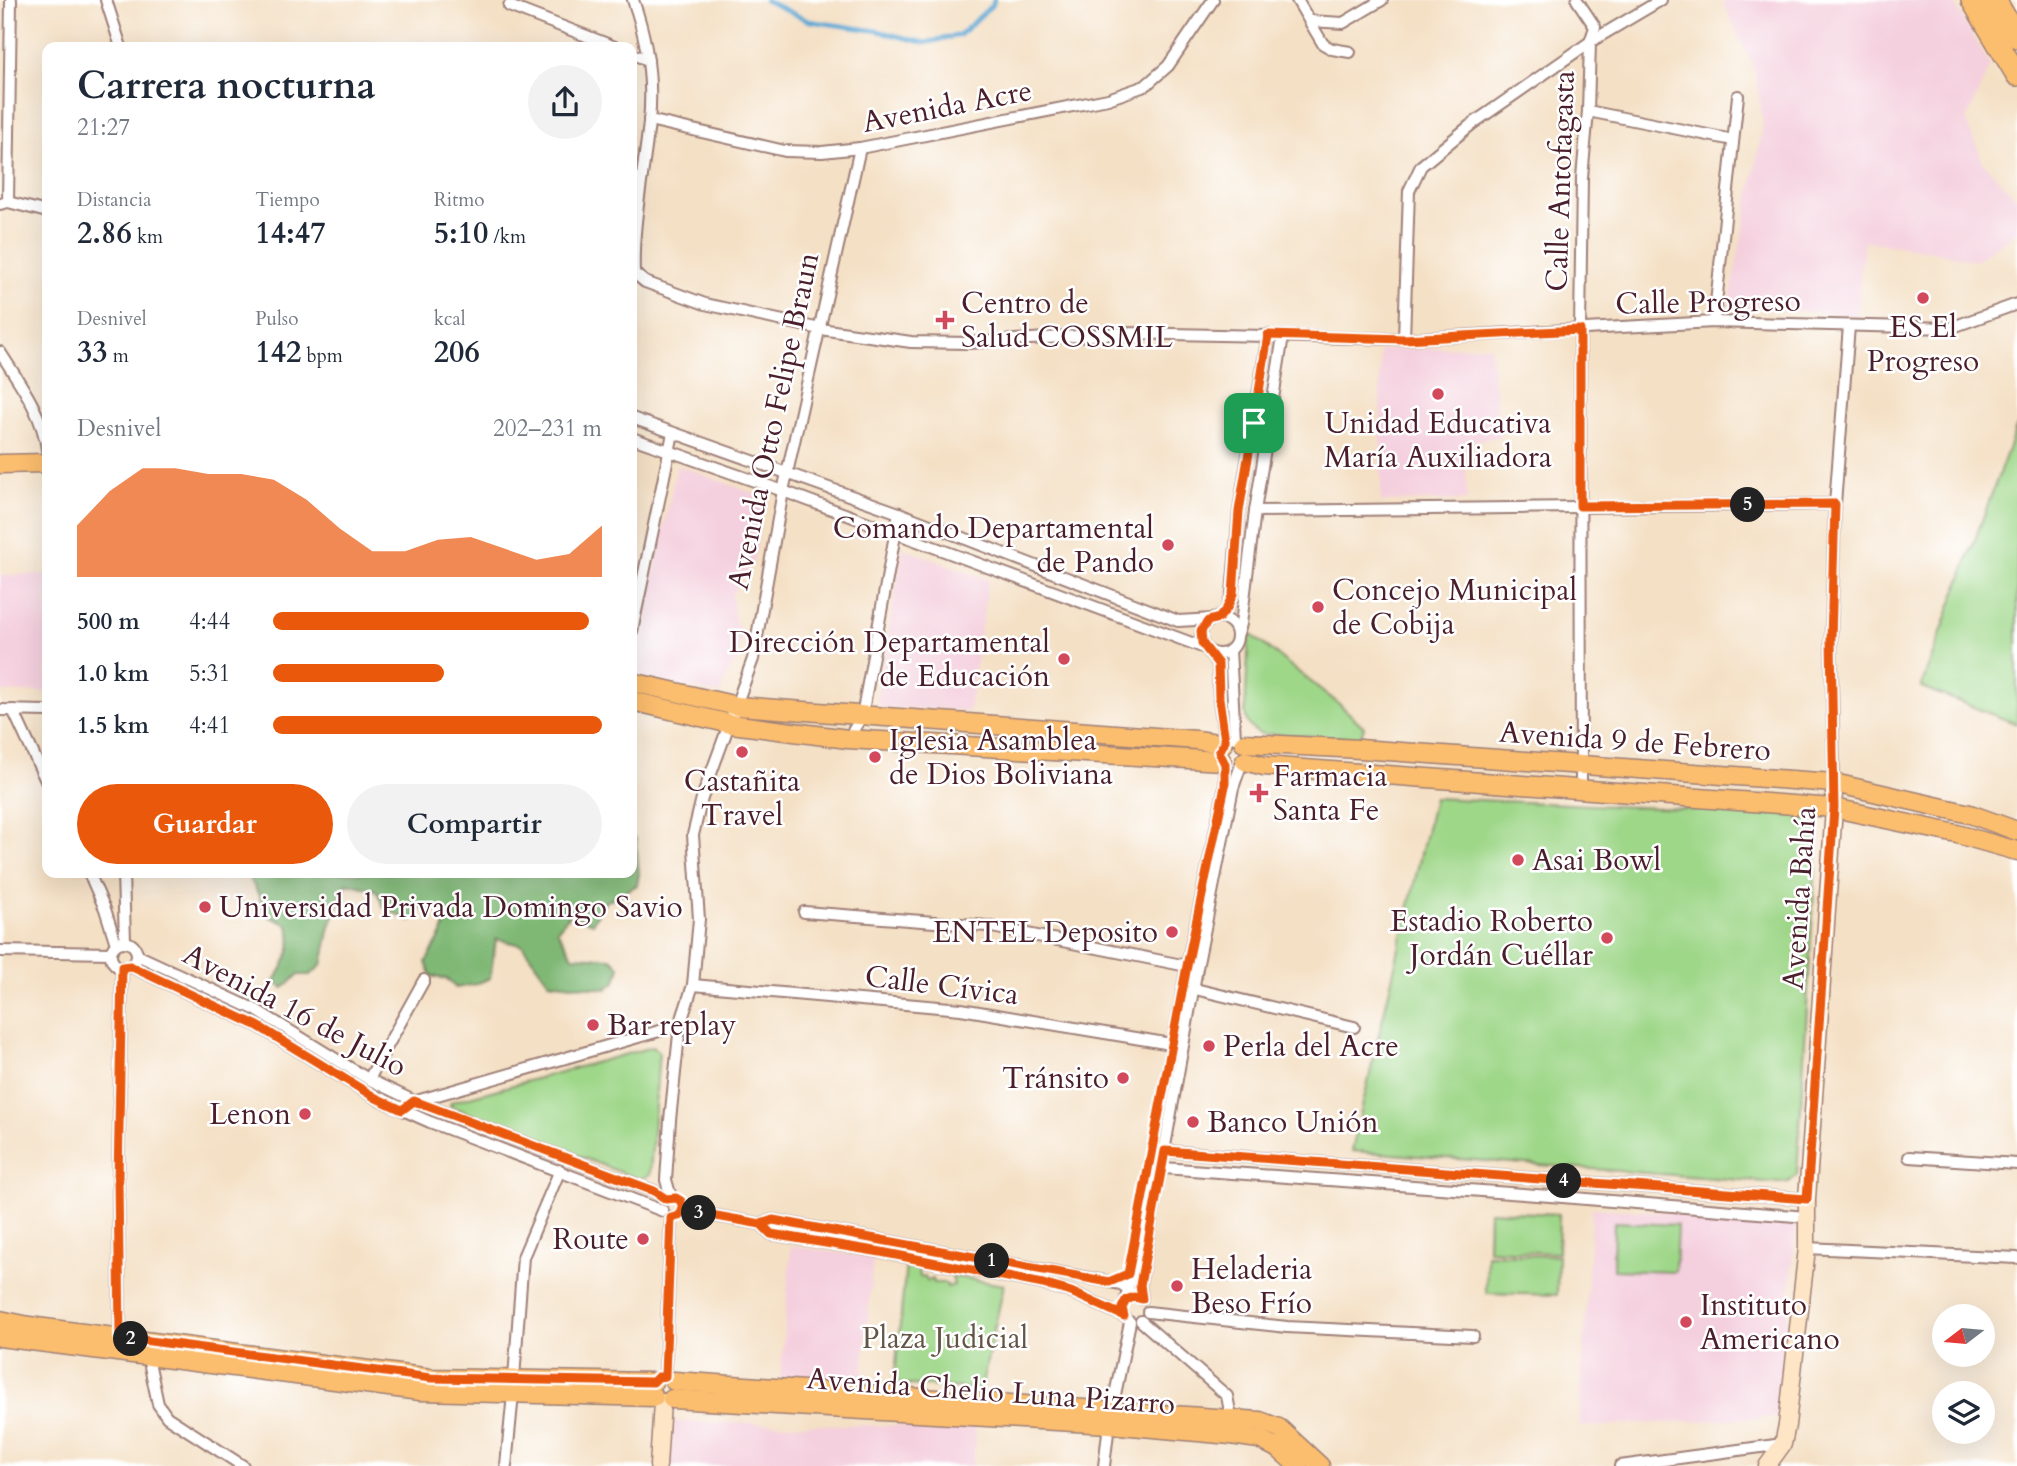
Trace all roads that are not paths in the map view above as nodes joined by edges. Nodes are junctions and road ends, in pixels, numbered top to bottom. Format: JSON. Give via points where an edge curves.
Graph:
{"nodes":[{"id":1,"x":11,"y":0,"type":"edge"},
{"id":2,"x":106,"y":0,"type":"edge"},
{"id":3,"x":633,"y":0,"type":"edge"},
{"id":4,"x":1213,"y":0,"type":"edge"},
{"id":5,"x":1297,"y":0,"type":"edge"},
{"id":6,"x":1382,"y":0,"type":"edge"},
{"id":7,"x":1577,"y":0,"type":"edge"},
{"id":8,"x":1661,"y":0,"type":"edge"},
{"id":9,"x":1972,"y":0,"type":"edge"},
{"id":10,"x":1995,"y":0,"type":"edge"},
{"id":11,"x":509,"y":6,"type":"dead end"},
{"id":12,"x":1310,"y":21,"type":"junction"},
{"id":13,"x":2017,"y":37,"type":"edge"},
{"id":14,"x":119,"y":42,"type":"edge"},
{"id":15,"x":602,"y":42,"type":"edge"},
{"id":16,"x":1590,"y":42,"type":"junction"},
{"id":17,"x":1350,"y":52,"type":"dead end"},
{"id":18,"x":637,"y":56,"type":"edge"},
{"id":19,"x":648,"y":60,"type":"junction"},
{"id":20,"x":2017,"y":75,"type":"edge"},
{"id":21,"x":1738,"y":96,"type":"dead end"},
{"id":22,"x":1588,"y":111,"type":"junction"},
{"id":23,"x":649,"y":120,"type":"junction"},
{"id":24,"x":1733,"y":140,"type":"junction"},
{"id":25,"x":860,"y":148,"type":"junction"},
{"id":26,"x":637,"y":183,"type":"edge"},
{"id":27,"x":4,"y":203,"type":"edge"},
{"id":28,"x":42,"y":211,"type":"edge"},
{"id":29,"x":637,"y":275,"type":"edge"},
{"id":30,"x":2017,"y":304,"type":"edge"},
{"id":31,"x":1714,"y":322,"type":"junction"},
{"id":32,"x":1849,"y":326,"type":"junction"},
{"id":33,"x":820,"y":329,"type":"junction"},
{"id":34,"x":1580,"y":330,"type":"junction"},
{"id":35,"x":1268,"y":335,"type":"junction"},
{"id":36,"x":1283,"y":336,"type":"junction"},
{"id":37,"x":1404,"y":339,"type":"junction"},
{"id":38,"x":0,"y":352,"type":"edge"},
{"id":39,"x":637,"y":420,"type":"edge"},
{"id":40,"x":673,"y":433,"type":"junction"},
{"id":41,"x":42,"y":434,"type":"edge"},
{"id":42,"x":637,"y":440,"type":"edge"},
{"id":43,"x":669,"y":452,"type":"junction"},
{"id":44,"x":42,"y":463,"type":"edge"},
{"id":45,"x":0,"y":464,"type":"edge"},
{"id":46,"x":787,"y":472,"type":"junction"},
{"id":47,"x":0,"y":476,"type":"edge"},
{"id":48,"x":42,"y":476,"type":"edge"},
{"id":49,"x":783,"y":491,"type":"junction"},
{"id":50,"x":1835,"y":504,"type":"junction"},
{"id":51,"x":1580,"y":506,"type":"junction"},
{"id":52,"x":1255,"y":511,"type":"junction"},
{"id":53,"x":899,"y":513,"type":"junction"},
{"id":54,"x":895,"y":533,"type":"junction"},
{"id":55,"x":637,"y":608,"type":"edge"},
{"id":56,"x":1216,"y":618,"type":"junction"},
{"id":57,"x":1237,"y":636,"type":"junction"},
{"id":58,"x":1207,"y":650,"type":"junction"},
{"id":59,"x":1230,"y":650,"type":"junction"},
{"id":60,"x":637,"y":683,"type":"edge"},
{"id":61,"x":637,"y":702,"type":"edge"},
{"id":62,"x":737,"y":706,"type":"junction"},
{"id":63,"x":0,"y":710,"type":"edge"},
{"id":64,"x":13,"y":710,"type":"junction"},
{"id":65,"x":42,"y":710,"type":"edge"},
{"id":66,"x":862,"y":716,"type":"junction"},
{"id":67,"x":731,"y":724,"type":"junction"},
{"id":68,"x":848,"y":738,"type":"junction"},
{"id":69,"x":1233,"y":752,"type":"junction"},
{"id":70,"x":1582,"y":765,"type":"junction"},
{"id":71,"x":42,"y":772,"type":"edge"},
{"id":72,"x":1834,"y":783,"type":"junction"},
{"id":73,"x":1581,"y":790,"type":"junction"},
{"id":74,"x":1834,"y":808,"type":"junction"},
{"id":75,"x":2017,"y":831,"type":"edge"},
{"id":76,"x":2017,"y":851,"type":"edge"},
{"id":77,"x":91,"y":878,"type":"edge"},
{"id":78,"x":123,"y":878,"type":"edge"},
{"id":79,"x":804,"y":912,"type":"dead end"},
{"id":80,"x":117,"y":946,"type":"junction"},
{"id":81,"x":0,"y":951,"type":"edge"},
{"id":82,"x":136,"y":955,"type":"junction"},
{"id":83,"x":126,"y":967,"type":"junction"},
{"id":84,"x":1192,"y":967,"type":"junction"},
{"id":85,"x":424,"y":980,"type":"dead end"},
{"id":86,"x":693,"y":985,"type":"junction"},
{"id":87,"x":1195,"y":989,"type":"junction"},
{"id":88,"x":680,"y":1025,"type":"junction"},
{"id":89,"x":1354,"y":1027,"type":"dead end"},
{"id":90,"x":1178,"y":1045,"type":"junction"},
{"id":91,"x":369,"y":1079,"type":"junction"},
{"id":92,"x":414,"y":1101,"type":"junction"},
{"id":93,"x":402,"y":1110,"type":"junction"},
{"id":94,"x":1159,"y":1150,"type":"junction"},
{"id":95,"x":1909,"y":1157,"type":"dead end"},
{"id":96,"x":2017,"y":1164,"type":"edge"},
{"id":97,"x":1156,"y":1167,"type":"junction"},
{"id":98,"x":560,"y":1170,"type":"junction"},
{"id":99,"x":668,"y":1198,"type":"junction"},
{"id":100,"x":1807,"y":1199,"type":"junction"},
{"id":101,"x":683,"y":1210,"type":"junction"},
{"id":102,"x":667,"y":1215,"type":"junction"},
{"id":103,"x":1807,"y":1217,"type":"junction"},
{"id":104,"x":761,"y":1224,"type":"junction"},
{"id":105,"x":1807,"y":1248,"type":"junction"},
{"id":106,"x":2017,"y":1258,"type":"edge"},
{"id":107,"x":1132,"y":1262,"type":"junction"},
{"id":108,"x":1109,"y":1282,"type":"junction"},
{"id":109,"x":1132,"y":1296,"type":"junction"},
{"id":110,"x":1136,"y":1318,"type":"junction"},
{"id":111,"x":0,"y":1320,"type":"edge"},
{"id":112,"x":1473,"y":1336,"type":"dead end"},
{"id":113,"x":0,"y":1337,"type":"edge"},
{"id":114,"x":120,"y":1337,"type":"junction"},
{"id":115,"x":148,"y":1357,"type":"junction"},
{"id":116,"x":513,"y":1386,"type":"junction"},
{"id":117,"x":663,"y":1390,"type":"junction"},
{"id":118,"x":1110,"y":1417,"type":"junction"},
{"id":119,"x":1232,"y":1427,"type":"junction"},
{"id":120,"x":1783,"y":1444,"type":"junction"},
{"id":121,"x":243,"y":1466,"type":"edge"},
{"id":122,"x":506,"y":1466,"type":"edge"},
{"id":123,"x":658,"y":1466,"type":"edge"},
{"id":124,"x":1104,"y":1466,"type":"edge"},
{"id":125,"x":1298,"y":1466,"type":"edge"},
{"id":126,"x":1320,"y":1466,"type":"edge"},
{"id":127,"x":1620,"y":1466,"type":"edge"},
{"id":128,"x":1767,"y":1466,"type":"edge"}],
"edges":[{"from":1,"to":27,"type":"street"},
{"from":2,"to":14,"type":"street"},
{"from":3,"to":19,"type":"street","name":"Calle Progreso"},
{"from":4,"to":25,"type":"street","name":"Avenida Acre","via":[[1168,66],[1145,86],[1108,99]]},
{"from":5,"to":12,"type":"street"},
{"from":6,"to":12,"type":"street","via":[[1343,23]]},
{"from":7,"to":16,"type":"street","name":"Calle Antofagasta","via":[[1595,27]]},
{"from":8,"to":16,"type":"street"},
{"from":9,"to":20,"type":"highway"},
{"from":10,"to":13,"type":"highway"},
{"from":11,"to":15,"type":"street"},
{"from":12,"to":17,"type":"street","via":[[1323,44]]},
{"from":16,"to":22,"type":"street","name":"Calle Antofagasta"},
{"from":16,"to":37,"type":"street","via":[[1472,124],[1421,166],[1409,191]]},
{"from":18,"to":19,"type":"street"},
{"from":19,"to":23,"type":"street","name":"Calle Progreso"},
{"from":21,"to":24,"type":"street"},
{"from":22,"to":24,"type":"street"},
{"from":22,"to":34,"type":"street","name":"Calle Antofagasta","via":[[1582,178]]},
{"from":23,"to":25,"type":"street","name":"Avenida Acre","via":[[785,151]]},
{"from":23,"to":26,"type":"street","name":"Calle Progreso"},
{"from":24,"to":31,"type":"street"},
{"from":25,"to":33,"type":"street","name":"Avenida Otto Felipe Braun"},
{"from":27,"to":28,"type":"street"},
{"from":29,"to":33,"type":"street","name":"Calle Progreso","via":[[705,304]]},
{"from":30,"to":32,"type":"street","name":"Calle Progreso","via":[[1950,328]]},
{"from":31,"to":32,"type":"street","name":"Calle Progreso"},
{"from":31,"to":34,"type":"street","name":"Calle Progreso"},
{"from":32,"to":50,"type":"street","name":"Avenida Bahía"},
{"from":33,"to":35,"type":"street","name":"Calle Progreso","via":[[911,342],[968,343],[1123,333]]},
{"from":33,"to":46,"type":"street","name":"Avenida Otto Felipe Braun"},
{"from":34,"to":37,"type":"street","name":"Calle Progreso"},
{"from":34,"to":51,"type":"street","name":"Calle Antofagasta"},
{"from":35,"to":36,"type":"street","name":"Calle Progreso"},
{"from":35,"to":56,"type":"street","via":[[1239,511],[1233,594]]},
{"from":36,"to":37,"type":"street","name":"Calle Progreso"},
{"from":36,"to":52,"type":"street"},
{"from":38,"to":41,"type":"street","via":[[25,392]]},
{"from":39,"to":40,"type":"street"},
{"from":40,"to":43,"type":"street"},
{"from":40,"to":46,"type":"street"},
{"from":42,"to":43,"type":"street"},
{"from":43,"to":49,"type":"street"},
{"from":43,"to":55,"type":"street"},
{"from":44,"to":45,"type":"main road"},
{"from":46,"to":49,"type":"street","name":"Avenida Otto Felipe Braun"},
{"from":46,"to":53,"type":"street"},
{"from":47,"to":48,"type":"main road"},
{"from":49,"to":54,"type":"street"},
{"from":49,"to":62,"type":"street","name":"Avenida Otto Felipe Braun","via":[[753,659]]},
{"from":50,"to":51,"type":"street"},
{"from":50,"to":72,"type":"street","name":"Avenida Bahía","via":[[1831,639]]},
{"from":51,"to":52,"type":"street"},
{"from":51,"to":70,"type":"street","name":"Calle Antofagasta"},
{"from":52,"to":57,"type":"street"},
{"from":53,"to":54,"type":"street"},
{"from":53,"to":56,"type":"street","via":[[1178,621]]},
{"from":54,"to":58,"type":"street"},
{"from":54,"to":66,"type":"street"},
{"from":56,"to":57,"type":"street","via":[[1229,621]]},
{"from":56,"to":58,"type":"street","via":[[1201,631]]},
{"from":57,"to":59,"type":"street"},
{"from":58,"to":59,"type":"street","via":[[1220,654]]},
{"from":58,"to":69,"type":"street","via":[[1218,664],[1219,698]]},
{"from":59,"to":69,"type":"street"},
{"from":60,"to":62,"type":"main road","name":"Avenida 9 de Febrero"},
{"from":61,"to":67,"type":"main road","name":"Avenida 9 de Febrero"},
{"from":62,"to":66,"type":"main road","name":"Avenida 9 de Febrero"},
{"from":62,"to":67,"type":"street","name":"Avenida Otto Felipe Braun"},
{"from":63,"to":64,"type":"street"},
{"from":64,"to":65,"type":"street"},
{"from":64,"to":71,"type":"street"},
{"from":66,"to":68,"type":"street"},
{"from":66,"to":69,"type":"main road","name":"Avenida 9 de Febrero","via":[[1197,740]]},
{"from":67,"to":68,"type":"main road","name":"Avenida 9 de Febrero"},
{"from":67,"to":86,"type":"street","name":"Avenida Otto Felipe Braun","via":[[693,835],[699,919]]},
{"from":68,"to":69,"type":"main road","name":"Avenida 9 de Febrero"},
{"from":69,"to":70,"type":"main road","name":"Avenida 9 de Febrero"},
{"from":69,"to":73,"type":"main road","name":"Avenida 9 de Febrero","via":[[1264,766]]},
{"from":69,"to":84,"type":"street"},
{"from":69,"to":84,"type":"street","via":[[1233,788]]},
{"from":70,"to":72,"type":"main road","name":"Avenida 9 de Febrero"},
{"from":70,"to":73,"type":"street","name":"Calle Antofagasta"},
{"from":72,"to":74,"type":"street","name":"Avenida Bahía"},
{"from":72,"to":75,"type":"main road","name":"Avenida 9 de Febrero","via":[[1970,814]]},
{"from":73,"to":74,"type":"main road","name":"Avenida 9 de Febrero"},
{"from":74,"to":76,"type":"main road","name":"Avenida 9 de Febrero"},
{"from":74,"to":100,"type":"street","name":"Avenida Bahía"},
{"from":77,"to":80,"type":"street"},
{"from":78,"to":80,"type":"street"},
{"from":79,"to":84,"type":"street","via":[[987,926]]},
{"from":80,"to":81,"type":"street"},
{"from":80,"to":82,"type":"street","via":[[135,948]]},
{"from":80,"to":83,"type":"street","via":[[112,961]]},
{"from":82,"to":83,"type":"street"},
{"from":82,"to":91,"type":"street","name":"Avenida 16 de Julio","via":[[256,1010]]},
{"from":83,"to":93,"type":"street","name":"Avenida 16 de Julio","via":[[258,1026]]},
{"from":83,"to":114,"type":"street","via":[[118,1180]]},
{"from":84,"to":87,"type":"street"},
{"from":84,"to":90,"type":"street"},
{"from":85,"to":91,"type":"street"},
{"from":86,"to":88,"type":"street","name":"Avenida Otto Felipe Braun"},
{"from":86,"to":90,"type":"street","name":"Calle Cívica","via":[[961,1009]]},
{"from":87,"to":89,"type":"street"},
{"from":87,"to":90,"type":"street"},
{"from":88,"to":92,"type":"street"},
{"from":88,"to":99,"type":"street","name":"Avenida Otto Felipe Braun"},
{"from":90,"to":94,"type":"street"},
{"from":91,"to":92,"type":"street","name":"Avenida 16 de Julio"},
{"from":92,"to":93,"type":"street"},
{"from":92,"to":99,"type":"street","name":"Avenida 16 de Julio"},
{"from":93,"to":98,"type":"street","name":"Avenida 16 de Julio"},
{"from":94,"to":97,"type":"street"},
{"from":94,"to":100,"type":"street"},
{"from":95,"to":96,"type":"street"},
{"from":97,"to":103,"type":"street"},
{"from":97,"to":107,"type":"street"},
{"from":97,"to":109,"type":"street","via":[[1140,1285]]},
{"from":98,"to":102,"type":"street","name":"Avenida 16 de Julio"},
{"from":98,"to":116,"type":"street","via":[[523,1257]]},
{"from":99,"to":101,"type":"street","via":[[681,1201]]},
{"from":99,"to":102,"type":"street","via":[[662,1205]]},
{"from":100,"to":103,"type":"street","name":"Avenida Bahía"},
{"from":101,"to":102,"type":"street","via":[[679,1216]]},
{"from":101,"to":104,"type":"street"},
{"from":102,"to":117,"type":"street"},
{"from":103,"to":105,"type":"street","name":"Avenida Bahía"},
{"from":104,"to":108,"type":"street","via":[[773,1220]]},
{"from":104,"to":110,"type":"street","via":[[771,1234],[1043,1284]]},
{"from":105,"to":106,"type":"street"},
{"from":105,"to":120,"type":"street","name":"Avenida Bahía"},
{"from":107,"to":108,"type":"street","via":[[1128,1274]]},
{"from":107,"to":109,"type":"street"},
{"from":108,"to":109,"type":"street"},
{"from":109,"to":110,"type":"street","via":[[1122,1308]]},
{"from":109,"to":110,"type":"street","via":[[1147,1304]]},
{"from":110,"to":112,"type":"street"},
{"from":110,"to":118,"type":"street"},
{"from":110,"to":119,"type":"street","via":[[1227,1396]]},
{"from":111,"to":114,"type":"main road","name":"Avenida Chelio Luna Pizarro"},
{"from":113,"to":115,"type":"main road","name":"Avenida Chelio Luna Pizarro"},
{"from":114,"to":116,"type":"main road","name":"Avenida Chelio Luna Pizarro"},
{"from":115,"to":116,"type":"main road","name":"Avenida Chelio Luna Pizarro","via":[[420,1391]]},
{"from":115,"to":121,"type":"street","via":[[158,1404],[167,1417]]},
{"from":116,"to":117,"type":"main road","name":"Avenida Chelio Luna Pizarro"},
{"from":116,"to":122,"type":"street"},
{"from":117,"to":118,"type":"main road","name":"Avenida Chelio Luna Pizarro"},
{"from":117,"to":123,"type":"street"},
{"from":118,"to":119,"type":"main road","name":"Avenida Chelio Luna Pizarro"},
{"from":118,"to":124,"type":"street"},
{"from":119,"to":125,"type":"main road","name":"Avenida Chelio Luna Pizarro","via":[[1279,1449]]},
{"from":119,"to":126,"type":"main road","name":"Avenida Chelio Luna Pizarro","via":[[1260,1421],[1279,1428]]},
{"from":120,"to":127,"type":"street"},
{"from":120,"to":128,"type":"street","name":"Avenida Bahía"}]}
